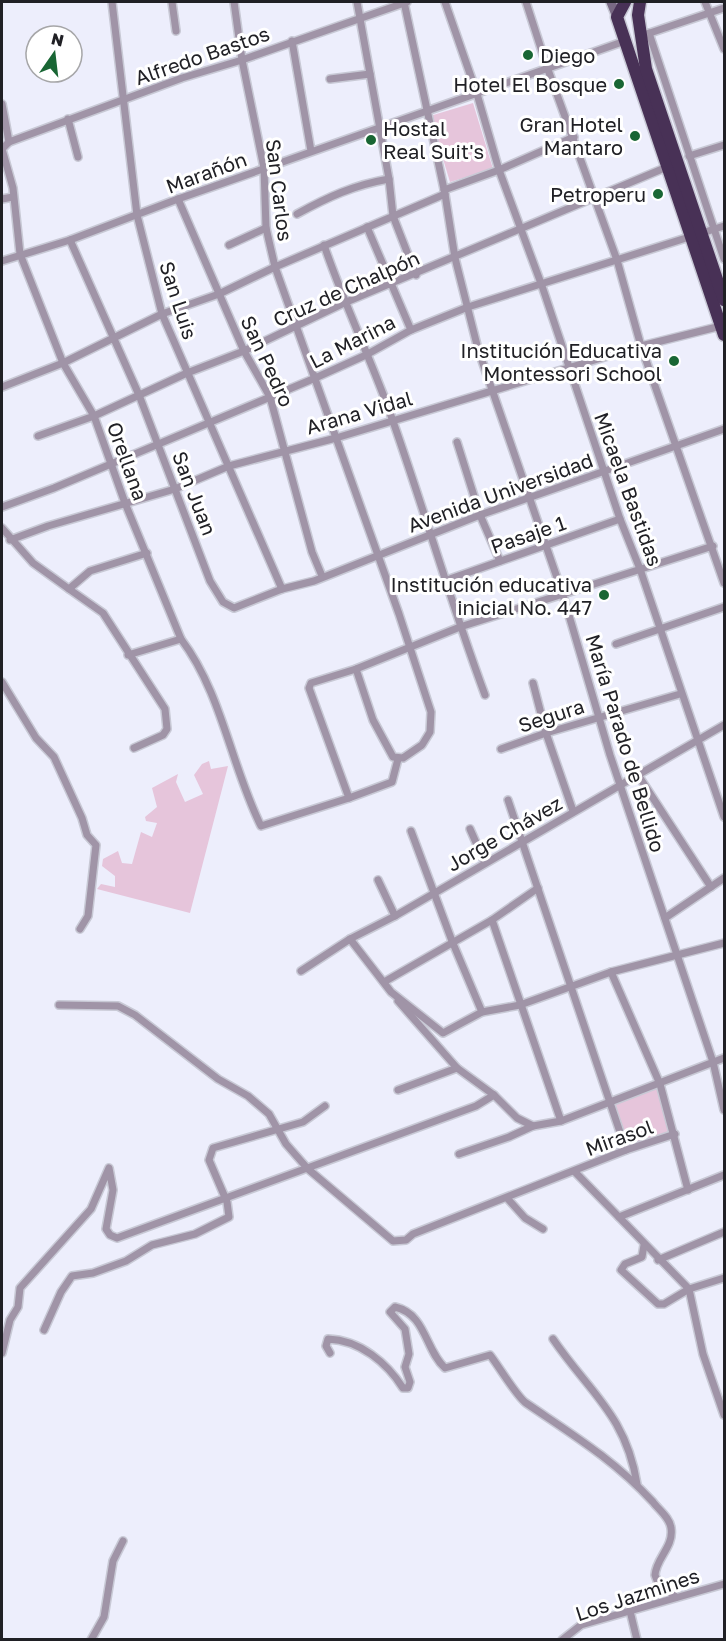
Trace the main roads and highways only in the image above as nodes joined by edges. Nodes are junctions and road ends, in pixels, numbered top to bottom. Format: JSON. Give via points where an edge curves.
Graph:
{"nodes":[{"id":1,"x":625,"y":2,"type":"edge"},
{"id":2,"x":640,"y":2,"type":"edge"},
{"id":3,"x":644,"y":37,"type":"junction"},
{"id":4,"x":626,"y":44,"type":"junction"},
{"id":5,"x":702,"y":233,"type":"junction"},
{"id":6,"x":724,"y":300,"type":"edge"},
{"id":7,"x":723,"y":330,"type":"edge"}],
"edges":[{"from":1,"to":4,"type":"highway","via":[[617,17]]},
{"from":2,"to":3,"type":"highway","via":[[638,15]]},
{"from":3,"to":4,"type":"highway"},
{"from":3,"to":5,"type":"highway","via":[[646,69]]},
{"from":4,"to":5,"type":"highway","via":[[667,167]]},
{"from":5,"to":6,"type":"highway"},
{"from":5,"to":7,"type":"highway"}]}
